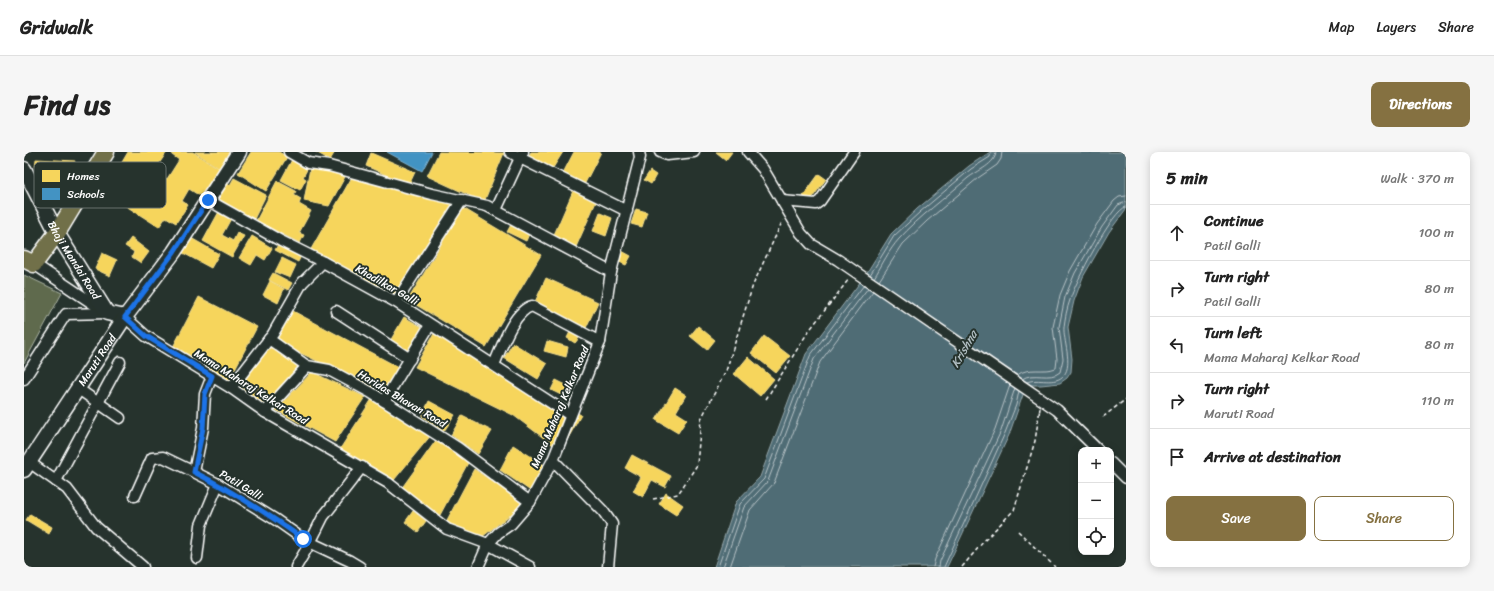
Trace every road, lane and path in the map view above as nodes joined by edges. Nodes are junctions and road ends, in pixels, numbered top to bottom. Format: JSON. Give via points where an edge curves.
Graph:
{"nodes":[{"id":1,"x":106,"y":152,"type":"edge"},
{"id":2,"x":239,"y":152,"type":"edge"},
{"id":3,"x":289,"y":152,"type":"edge"},
{"id":4,"x":510,"y":152,"type":"edge"},
{"id":5,"x":639,"y":152,"type":"edge"},
{"id":6,"x":660,"y":152,"type":"edge"},
{"id":7,"x":694,"y":152,"type":"edge"},
{"id":8,"x":748,"y":152,"type":"edge"},
{"id":9,"x":854,"y":152,"type":"edge"},
{"id":10,"x":521,"y":155,"type":"edge"},
{"id":11,"x":100,"y":162,"type":"edge"},
{"id":12,"x":24,"y":169,"type":"edge"},
{"id":13,"x":34,"y":188,"type":"edge"},
{"id":14,"x":208,"y":200,"type":"junction"},
{"id":15,"x":462,"y":200,"type":"junction"},
{"id":16,"x":782,"y":202,"type":"junction"},
{"id":17,"x":44,"y":208,"type":"edge"},
{"id":18,"x":72,"y":208,"type":"edge"},
{"id":19,"x":496,"y":210,"type":"junction"},
{"id":20,"x":627,"y":211,"type":"junction"},
{"id":21,"x":784,"y":216,"type":"dead end"},
{"id":22,"x":57,"y":233,"type":"junction"},
{"id":23,"x":29,"y":262,"type":"edge"},
{"id":24,"x":323,"y":262,"type":"junction"},
{"id":25,"x":611,"y":272,"type":"junction"},
{"id":26,"x":851,"y":277,"type":"dead end"},
{"id":27,"x":396,"y":302,"type":"junction"},
{"id":28,"x":336,"y":311,"type":"dead end"},
{"id":29,"x":107,"y":313,"type":"junction"},
{"id":30,"x":125,"y":317,"type":"junction"},
{"id":31,"x":430,"y":325,"type":"junction"},
{"id":32,"x":269,"y":339,"type":"junction"},
{"id":33,"x":600,"y":342,"type":"junction"},
{"id":34,"x":410,"y":359,"type":"junction"},
{"id":35,"x":120,"y":362,"type":"dead end"},
{"id":36,"x":494,"y":365,"type":"junction"},
{"id":37,"x":307,"y":366,"type":"junction"},
{"id":38,"x":212,"y":376,"type":"junction"},
{"id":39,"x":24,"y":379,"type":"edge"},
{"id":40,"x":77,"y":388,"type":"junction"},
{"id":41,"x":231,"y":388,"type":"junction"},
{"id":42,"x":766,"y":399,"type":"dead end"},
{"id":43,"x":1126,"y":399,"type":"edge"},
{"id":44,"x":384,"y":401,"type":"junction"},
{"id":45,"x":98,"y":403,"type":"junction"},
{"id":46,"x":265,"y":412,"type":"junction"},
{"id":47,"x":570,"y":415,"type":"junction"},
{"id":48,"x":1039,"y":416,"type":"dead end"},
{"id":49,"x":1103,"y":417,"type":"dead end"},
{"id":50,"x":120,"y":418,"type":"dead end"},
{"id":51,"x":1095,"y":447,"type":"edge"},
{"id":52,"x":553,"y":460,"type":"junction"},
{"id":53,"x":27,"y":462,"type":"edge"},
{"id":54,"x":1114,"y":466,"type":"edge"},
{"id":55,"x":362,"y":467,"type":"junction"},
{"id":56,"x":194,"y":472,"type":"junction"},
{"id":57,"x":1126,"y":478,"type":"edge"},
{"id":58,"x":56,"y":481,"type":"junction"},
{"id":59,"x":218,"y":484,"type":"junction"},
{"id":60,"x":135,"y":496,"type":"dead end"},
{"id":61,"x":653,"y":499,"type":"dead end"},
{"id":62,"x":530,"y":502,"type":"junction"},
{"id":63,"x":1018,"y":531,"type":"dead end"},
{"id":64,"x":310,"y":543,"type":"junction"},
{"id":65,"x":488,"y":544,"type":"junction"},
{"id":66,"x":197,"y":558,"type":"dead end"},
{"id":67,"x":347,"y":564,"type":"edge"},
{"id":68,"x":143,"y":567,"type":"edge"},
{"id":69,"x":296,"y":567,"type":"edge"},
{"id":70,"x":360,"y":567,"type":"edge"},
{"id":71,"x":478,"y":567,"type":"edge"},
{"id":72,"x":530,"y":567,"type":"edge"},
{"id":73,"x":608,"y":567,"type":"edge"},
{"id":74,"x":962,"y":567,"type":"edge"},
{"id":75,"x":1055,"y":567,"type":"edge"}],
"edges":[{"from":1,"to":11,"type":"main road"},
{"from":2,"to":14,"type":"street","name":"Maruti Road"},
{"from":3,"to":15,"type":"street","via":[[308,163]]},
{"from":4,"to":10,"type":"street"},
{"from":5,"to":20,"type":"street","name":"Mama Maharaj Kelkar Road"},
{"from":6,"to":7,"type":"street"},
{"from":8,"to":16,"type":"street","via":[[763,169]]},
{"from":9,"to":16,"type":"street","via":[[816,204]]},
{"from":10,"to":19,"type":"street"},
{"from":10,"to":20,"type":"street"},
{"from":12,"to":13,"type":"street","name":"Bhaji Mandai Road"},
{"from":14,"to":24,"type":"street","name":"Khadilkar Galli"},
{"from":14,"to":30,"type":"street","name":"Maruti Road","via":[[174,252]]},
{"from":15,"to":19,"type":"street"},
{"from":15,"to":27,"type":"street"},
{"from":16,"to":51,"type":"street","via":[[811,244],[1057,410]]},
{"from":17,"to":22,"type":"street","name":"Bhaji Mandai Road"},
{"from":18,"to":22,"type":"main road"},
{"from":19,"to":25,"type":"street"},
{"from":20,"to":25,"type":"street","name":"Mama Maharaj Kelkar Road"},
{"from":21,"to":61,"type":"path","via":[[753,284],[726,371],[701,419],[697,465],[678,494]]},
{"from":22,"to":23,"type":"main road"},
{"from":22,"to":29,"type":"street","name":"Bhaji Mandai Road"},
{"from":23,"to":29,"type":"street"},
{"from":24,"to":27,"type":"street","name":"Khadilkar Galli"},
{"from":24,"to":32,"type":"street","via":[[302,283]]},
{"from":25,"to":33,"type":"street","name":"Mama Maharaj Kelkar Road"},
{"from":26,"to":42,"type":"path","via":[[808,332]]},
{"from":27,"to":31,"type":"street","name":"Khadilkar Galli"},
{"from":28,"to":34,"type":"street"},
{"from":29,"to":30,"type":"street"},
{"from":29,"to":39,"type":"street","via":[[66,314]]},
{"from":30,"to":38,"type":"street","name":"Mama Maharaj Kelkar Road","via":[[146,336]]},
{"from":30,"to":40,"type":"street","name":"Maruti Road"},
{"from":31,"to":34,"type":"street"},
{"from":31,"to":36,"type":"street","name":"Khadilkar Galli"},
{"from":32,"to":37,"type":"street"},
{"from":32,"to":41,"type":"street"},
{"from":33,"to":36,"type":"street","via":[[532,306],[522,311],[514,323]]},
{"from":33,"to":47,"type":"street","name":"Mama Maharaj Kelkar Road"},
{"from":34,"to":44,"type":"street"},
{"from":35,"to":45,"type":"street"},
{"from":36,"to":47,"type":"street","name":"Khadilkar Galli"},
{"from":37,"to":44,"type":"street","name":"Haridas Bhavan Road","via":[[328,370]]},
{"from":37,"to":46,"type":"street"},
{"from":38,"to":41,"type":"street","name":"Mama Maharaj Kelkar Road"},
{"from":38,"to":56,"type":"street","via":[[205,394],[203,428]]},
{"from":40,"to":45,"type":"street"},
{"from":40,"to":53,"type":"street","name":"Maruti Road"},
{"from":41,"to":46,"type":"street","name":"Mama Maharaj Kelkar Road"},
{"from":43,"to":49,"type":"path"},
{"from":44,"to":62,"type":"street","name":"Haridas Bhavan Road","via":[[458,448]]},
{"from":45,"to":50,"type":"street"},
{"from":45,"to":58,"type":"street"},
{"from":46,"to":55,"type":"street","name":"Mama Maharaj Kelkar Road"},
{"from":47,"to":52,"type":"street","name":"Mama Maharaj Kelkar Road"},
{"from":48,"to":74,"type":"path","via":[[1040,408],[1035,441],[1014,510]]},
{"from":52,"to":62,"type":"street","name":"Mama Maharaj Kelkar Road"},
{"from":52,"to":73,"type":"street","via":[[603,511],[612,524]]},
{"from":53,"to":58,"type":"street"},
{"from":54,"to":57,"type":"street"},
{"from":55,"to":64,"type":"street","via":[[323,517]]},
{"from":55,"to":65,"type":"street","name":"Mama Maharaj Kelkar Road","via":[[388,483],[447,529]]},
{"from":56,"to":59,"type":"street","name":"Patil Galli"},
{"from":56,"to":60,"type":"street","name":"Patil Galli","via":[[162,457],[152,458]]},
{"from":58,"to":68,"type":"street","via":[[67,489],[96,527]]},
{"from":59,"to":64,"type":"street","name":"Patil Galli"},
{"from":59,"to":66,"type":"street","via":[[201,525]]},
{"from":62,"to":65,"type":"street","name":"Mama Maharaj Kelkar Road","via":[[512,524],[498,533]]},
{"from":63,"to":75,"type":"path"},
{"from":64,"to":67,"type":"street","name":"Patil Galli"},
{"from":64,"to":69,"type":"street"},
{"from":65,"to":71,"type":"street"},
{"from":65,"to":72,"type":"street"},
{"from":67,"to":70,"type":"street","name":"Patil Galli"}]}
